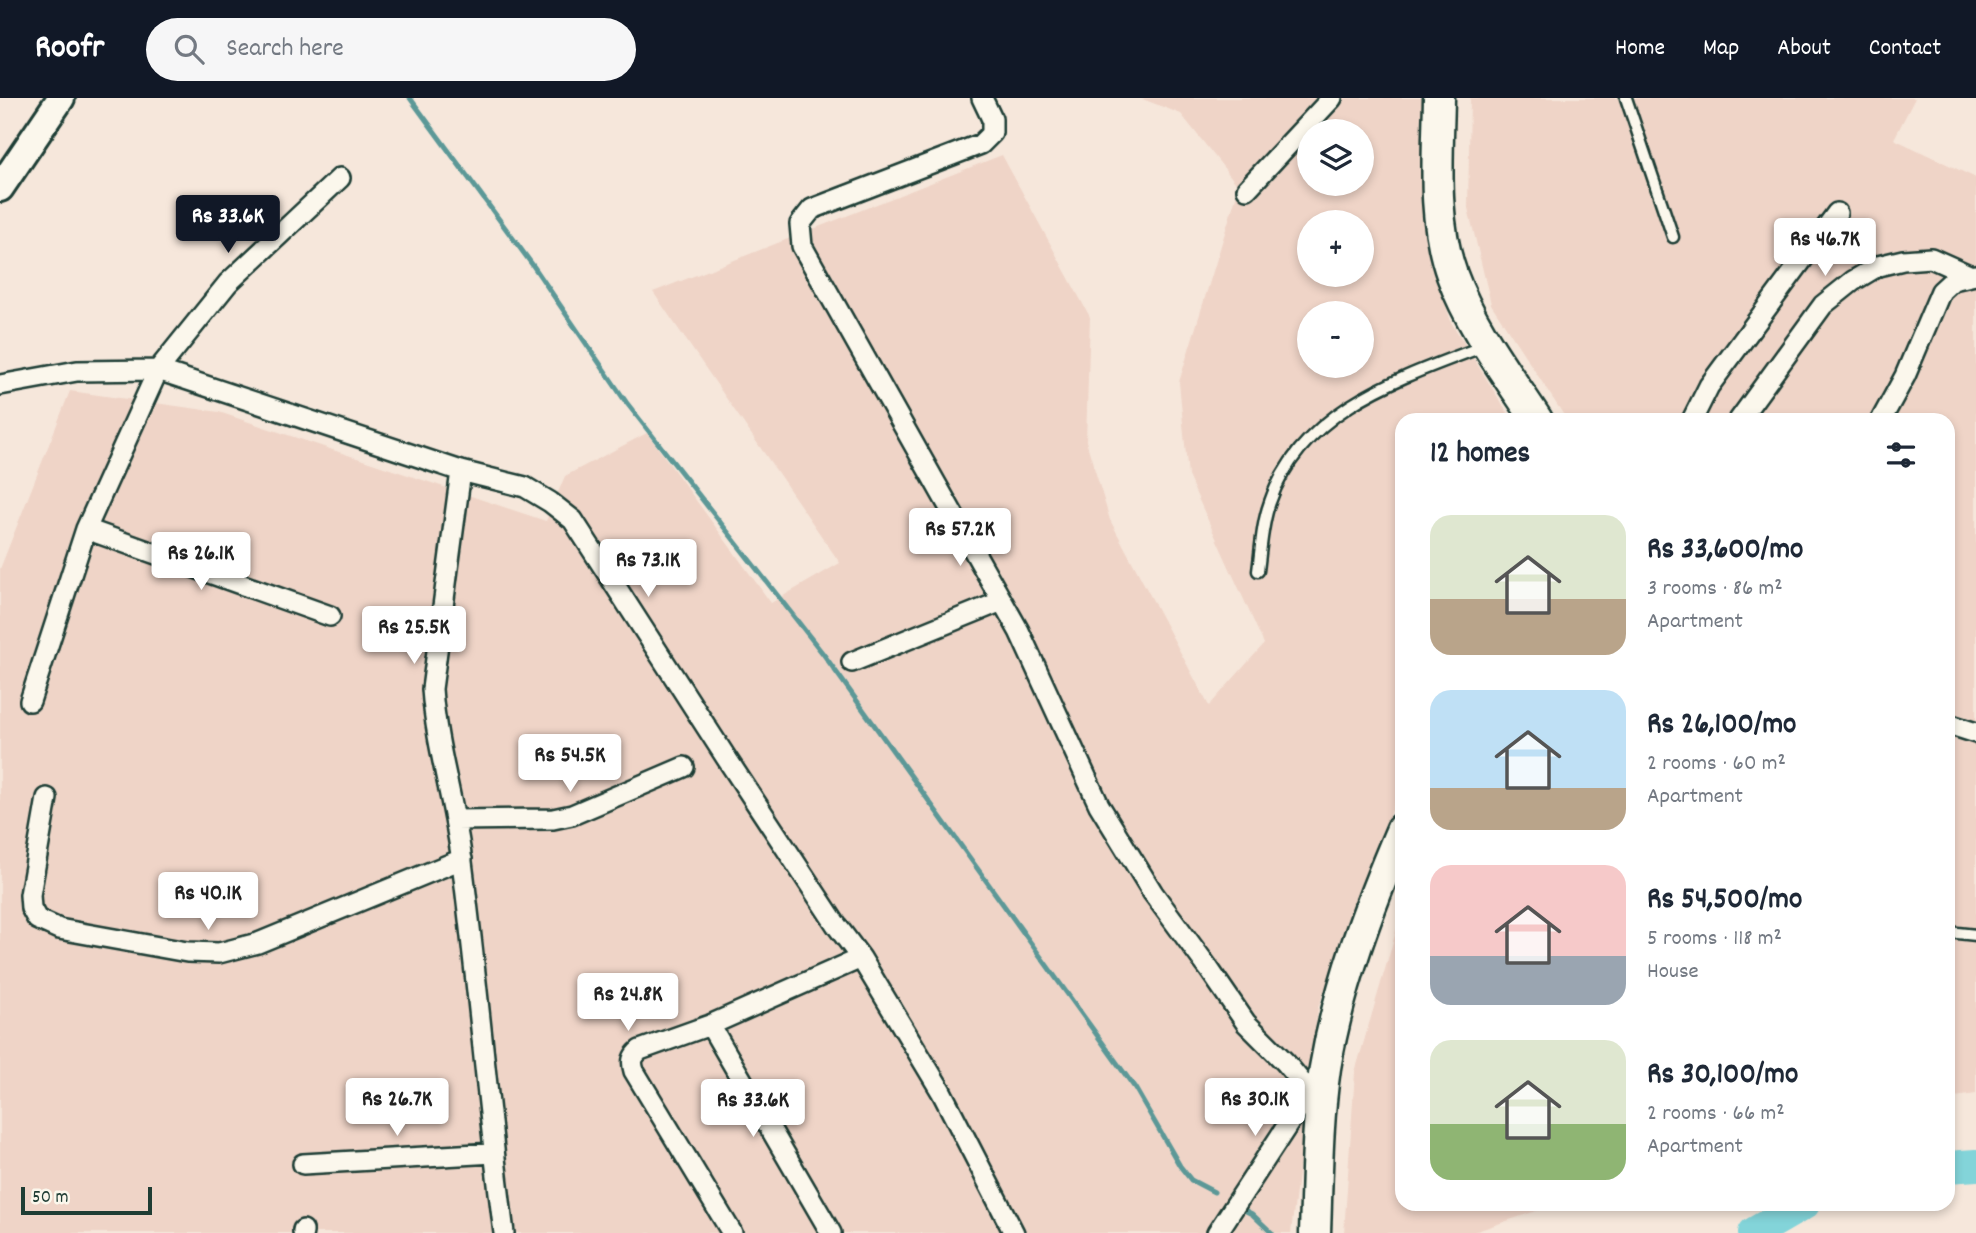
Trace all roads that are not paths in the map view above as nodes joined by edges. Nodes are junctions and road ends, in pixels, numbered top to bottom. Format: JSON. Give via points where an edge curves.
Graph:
{"nodes":[{"id":1,"x":61,"y":98,"type":"edge"},
{"id":2,"x":982,"y":98,"type":"edge"},
{"id":3,"x":1332,"y":98,"type":"edge"},
{"id":4,"x":1439,"y":98,"type":"edge"},
{"id":5,"x":1626,"y":98,"type":"edge"},
{"id":6,"x":340,"y":178,"type":"dead end"},
{"id":7,"x":0,"y":188,"type":"edge"},
{"id":8,"x":1247,"y":189,"type":"dead end"},
{"id":9,"x":1837,"y":213,"type":"dead end"},
{"id":10,"x":1673,"y":237,"type":"dead end"},
{"id":11,"x":1972,"y":275,"type":"edge"},
{"id":12,"x":1488,"y":345,"type":"junction"},
{"id":13,"x":158,"y":370,"type":"junction"},
{"id":14,"x":0,"y":385,"type":"edge"},
{"id":15,"x":1532,"y":413,"type":"edge"},
{"id":16,"x":1696,"y":413,"type":"edge"},
{"id":17,"x":1744,"y":413,"type":"edge"},
{"id":18,"x":1885,"y":413,"type":"edge"},
{"id":19,"x":461,"y":471,"type":"junction"},
{"id":20,"x":86,"y":529,"type":"junction"},
{"id":21,"x":1258,"y":571,"type":"dead end"},
{"id":22,"x":1002,"y":601,"type":"junction"},
{"id":23,"x":330,"y":616,"type":"dead end"},
{"id":24,"x":852,"y":662,"type":"dead end"},
{"id":25,"x":30,"y":702,"type":"dead end"},
{"id":26,"x":1955,"y":726,"type":"edge"},
{"id":27,"x":1976,"y":733,"type":"edge"},
{"id":28,"x":684,"y":767,"type":"dead end"},
{"id":29,"x":47,"y":798,"type":"dead end"},
{"id":30,"x":455,"y":820,"type":"junction"},
{"id":31,"x":1395,"y":847,"type":"edge"},
{"id":32,"x":462,"y":859,"type":"junction"},
{"id":33,"x":1955,"y":933,"type":"edge"},
{"id":34,"x":1976,"y":935,"type":"edge"},
{"id":35,"x":861,"y":958,"type":"junction"},
{"id":36,"x":710,"y":1025,"type":"junction"},
{"id":37,"x":1317,"y":1079,"type":"junction"},
{"id":38,"x":494,"y":1153,"type":"junction"},
{"id":39,"x":303,"y":1164,"type":"dead end"},
{"id":40,"x":504,"y":1233,"type":"edge"},
{"id":41,"x":732,"y":1233,"type":"edge"},
{"id":42,"x":831,"y":1233,"type":"edge"},
{"id":43,"x":1014,"y":1233,"type":"edge"},
{"id":44,"x":1217,"y":1233,"type":"edge"},
{"id":45,"x":1315,"y":1233,"type":"edge"}],
"edges":[{"from":1,"to":7,"type":"main road"},
{"from":2,"to":22,"type":"street","via":[[992,119],[992,133],[981,144],[811,209],[800,224],[800,235],[802,246]]},
{"from":3,"to":8,"type":"street"},
{"from":4,"to":12,"type":"main road","via":[[1444,247],[1463,301]]},
{"from":5,"to":10,"type":"lane"},
{"from":6,"to":13,"type":"street","via":[[228,283]]},
{"from":9,"to":16,"type":"street","via":[[1709,386]]},
{"from":11,"to":17,"type":"street","via":[[1931,258],[1878,266],[1853,281],[1823,305]]},
{"from":11,"to":18,"type":"street","via":[[1953,280],[1941,291]]},
{"from":12,"to":15,"type":"main road"},
{"from":12,"to":21,"type":"lane","via":[[1399,378],[1349,405],[1316,430],[1290,460],[1270,502]]},
{"from":13,"to":14,"type":"street","via":[[77,371]]},
{"from":13,"to":19,"type":"street"},
{"from":13,"to":20,"type":"street"},
{"from":19,"to":30,"type":"street","via":[[432,689]]},
{"from":19,"to":35,"type":"street","via":[[525,487],[572,520]]},
{"from":20,"to":23,"type":"street"},
{"from":20,"to":25,"type":"street"},
{"from":22,"to":24,"type":"street"},
{"from":22,"to":37,"type":"street","via":[[1099,805],[1153,893],[1246,1023],[1285,1062]]},
{"from":26,"to":27,"type":"street"},
{"from":28,"to":30,"type":"street","via":[[553,819]]},
{"from":29,"to":32,"type":"street","via":[[30,895],[37,919],[59,929],[187,952],[219,953],[258,943]]},
{"from":30,"to":32,"type":"street"},
{"from":31,"to":37,"type":"main road","via":[[1352,960]]},
{"from":32,"to":38,"type":"street"},
{"from":33,"to":34,"type":"lane"},
{"from":35,"to":36,"type":"street"},
{"from":35,"to":43,"type":"street","via":[[941,1091]]},
{"from":36,"to":41,"type":"street","via":[[640,1049],[631,1063]]},
{"from":36,"to":42,"type":"street"},
{"from":37,"to":44,"type":"street"},
{"from":37,"to":45,"type":"main road"},
{"from":38,"to":39,"type":"street"},
{"from":38,"to":40,"type":"street"}]}
